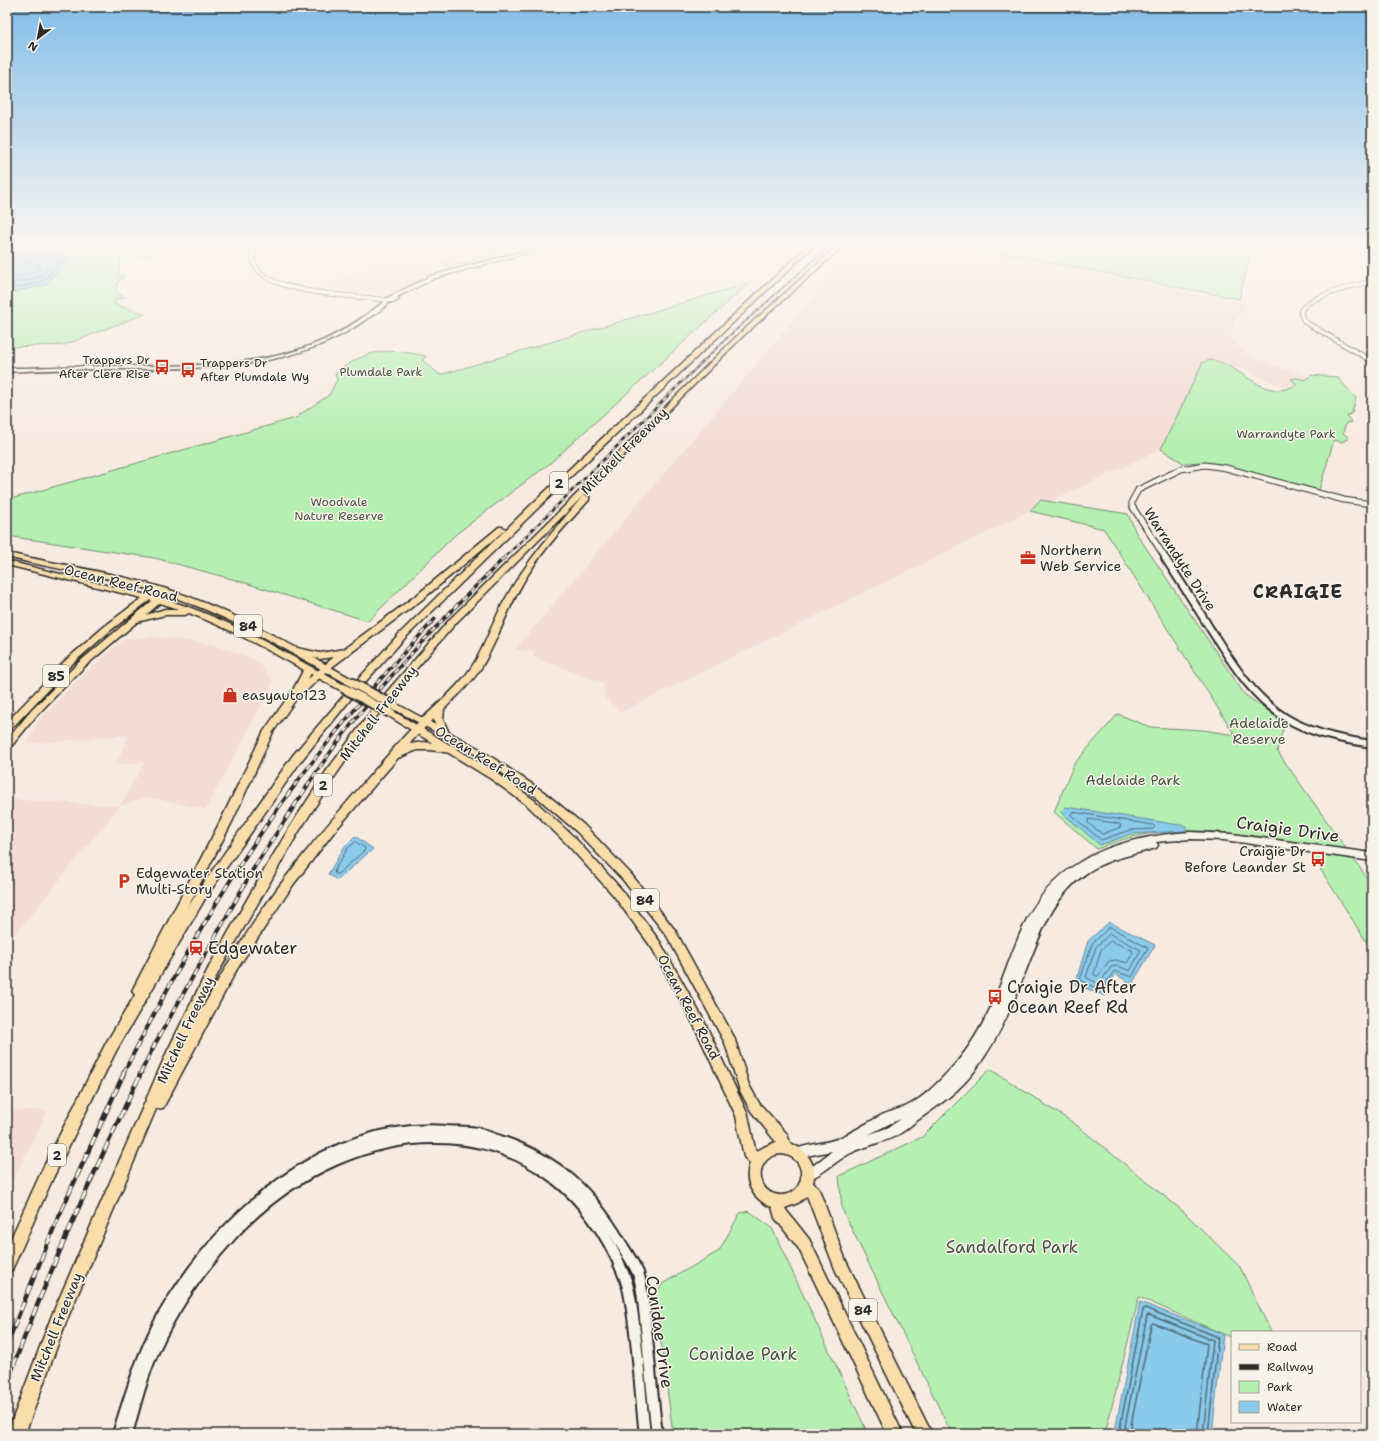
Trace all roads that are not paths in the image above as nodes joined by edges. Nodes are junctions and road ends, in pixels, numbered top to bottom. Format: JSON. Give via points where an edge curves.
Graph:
{"nodes":[{"id":1,"x":379,"y":308,"type":"edge"},
{"id":2,"x":745,"y":308,"type":"edge"},
{"id":3,"x":771,"y":308,"type":"edge"},
{"id":4,"x":1303,"y":308,"type":"edge"},
{"id":5,"x":1372,"y":361,"type":"edge"},
{"id":6,"x":7,"y":371,"type":"edge"},
{"id":7,"x":606,"y":470,"type":"junction"},
{"id":8,"x":1372,"y":504,"type":"edge"},
{"id":9,"x":536,"y":505,"type":"junction"},
{"id":10,"x":7,"y":555,"type":"edge"},
{"id":11,"x":7,"y":563,"type":"edge"},
{"id":12,"x":159,"y":589,"type":"junction"},
{"id":13,"x":133,"y":592,"type":"junction"},
{"id":14,"x":168,"y":592,"type":"junction"},
{"id":15,"x":149,"y":597,"type":"junction"},
{"id":16,"x":159,"y":600,"type":"junction"},
{"id":17,"x":200,"y":614,"type":"junction"},
{"id":18,"x":108,"y":628,"type":"junction"},
{"id":19,"x":119,"y":631,"type":"junction"},
{"id":20,"x":293,"y":650,"type":"junction"},
{"id":21,"x":349,"y":650,"type":"junction"},
{"id":22,"x":308,"y":669,"type":"junction"},
{"id":23,"x":321,"y":671,"type":"junction"},
{"id":24,"x":288,"y":706,"type":"junction"},
{"id":25,"x":439,"y":709,"type":"junction"},
{"id":26,"x":420,"y":725,"type":"junction"},
{"id":27,"x":7,"y":728,"type":"edge"},
{"id":28,"x":444,"y":733,"type":"junction"},
{"id":29,"x":1372,"y":744,"type":"edge"},
{"id":30,"x":7,"y":746,"type":"edge"},
{"id":31,"x":451,"y":749,"type":"junction"},
{"id":32,"x":387,"y":763,"type":"junction"},
{"id":33,"x":1372,"y":857,"type":"edge"},
{"id":34,"x":1372,"y":862,"type":"edge"},
{"id":35,"x":111,"y":1047,"type":"junction"},
{"id":36,"x":791,"y":1151,"type":"junction"},
{"id":37,"x":126,"y":1160,"type":"junction"},
{"id":38,"x":757,"y":1160,"type":"junction"},
{"id":39,"x":806,"y":1180,"type":"junction"},
{"id":40,"x":778,"y":1202,"type":"junction"},
{"id":41,"x":7,"y":1265,"type":"edge"},
{"id":42,"x":16,"y":1434,"type":"edge"},
{"id":43,"x":118,"y":1434,"type":"edge"},
{"id":44,"x":126,"y":1434,"type":"edge"},
{"id":45,"x":645,"y":1434,"type":"edge"},
{"id":46,"x":657,"y":1434,"type":"edge"},
{"id":47,"x":895,"y":1434,"type":"edge"},
{"id":48,"x":924,"y":1434,"type":"edge"}],
"edges":[{"from":1,"to":6,"type":"main road","via":[[332,338],[269,359],[196,367]]},
{"from":2,"to":9,"type":"highway","name":"Mitchell Freeway","number":"2"},
{"from":3,"to":7,"type":"highway","name":"Mitchell Freeway","number":"2","via":[[643,430]]},
{"from":4,"to":5,"type":"street","via":[[1301,316],[1310,326]]},
{"from":7,"to":25,"type":"highway","via":[[529,566],[510,598],[477,667]]},
{"from":7,"to":37,"type":"highway","name":"Mitchell Freeway","number":"2","via":[[454,621],[381,704],[329,776],[294,830],[214,969]]},
{"from":8,"to":29,"type":"street","name":"Warrandyte Drive","via":[[1344,500],[1226,468],[1205,465],[1181,469],[1138,490],[1132,501],[1132,506],[1234,666],[1260,700],[1285,717],[1312,730],[1346,740]]},
{"from":9,"to":21,"type":"highway"},
{"from":9,"to":35,"type":"highway","name":"Mitchell Freeway","number":"2","via":[[401,637],[297,758],[202,894]]},
{"from":10,"to":12,"type":"main road","name":"Ocean Reef Road","number":"84"},
{"from":11,"to":13,"type":"main road","name":"Ocean Reef Road","number":"84"},
{"from":12,"to":14,"type":"main road","name":"Ocean Reef Road","number":"84"},
{"from":12,"to":15,"type":"main road","number":"85"},
{"from":13,"to":15,"type":"main road","name":"Ocean Reef Road","number":"84"},
{"from":13,"to":18,"type":"main road","via":[[132,604]]},
{"from":14,"to":16,"type":"main road","number":"85"},
{"from":14,"to":20,"type":"main road","name":"Ocean Reef Road","number":"84","via":[[218,612]]},
{"from":15,"to":16,"type":"main road","name":"Ocean Reef Road","number":"84"},
{"from":15,"to":18,"type":"main road","number":"85"},
{"from":16,"to":17,"type":"main road","name":"Ocean Reef Road","number":"84"},
{"from":16,"to":19,"type":"main road","number":"85"},
{"from":17,"to":19,"type":"main road","via":[[177,611],[161,613],[136,620]]},
{"from":17,"to":22,"type":"main road","name":"Ocean Reef Road","number":"84"},
{"from":18,"to":27,"type":"main road","number":"85","via":[[69,662]]},
{"from":19,"to":30,"type":"main road","number":"85","via":[[33,714]]},
{"from":20,"to":21,"type":"highway","via":[[320,656]]},
{"from":20,"to":23,"type":"main road","name":"Ocean Reef Road","number":"84"},
{"from":21,"to":23,"type":"highway"},
{"from":22,"to":23,"type":"main road","name":"Ocean Reef Road","number":"84"},
{"from":22,"to":24,"type":"highway"},
{"from":23,"to":24,"type":"highway"},
{"from":23,"to":26,"type":"main road","name":"Ocean Reef Road","number":"84","bridge":true},
{"from":24,"to":35,"type":"highway","via":[[269,731],[227,820],[152,962]]},
{"from":25,"to":26,"type":"highway"},
{"from":25,"to":28,"type":"highway","via":[[438,720]]},
{"from":26,"to":28,"type":"main road","name":"Ocean Reef Road","number":"84"},
{"from":26,"to":31,"type":"main road","name":"Ocean Reef Road","number":"84"},
{"from":26,"to":32,"type":"highway"},
{"from":28,"to":36,"type":"main road","name":"Ocean Reef Road","number":"84","via":[[475,750],[541,795],[580,828],[627,877],[671,933],[730,1041],[744,1087],[755,1107]]},
{"from":31,"to":32,"type":"highway","via":[[422,744],[403,750]]},
{"from":31,"to":38,"type":"main road","name":"Ocean Reef Road","number":"84","via":[[531,803],[570,840],[618,893],[656,945],[698,1021],[742,1115],[749,1152]]},
{"from":32,"to":37,"type":"highway","via":[[330,829],[261,922],[233,965]]},
{"from":33,"to":36,"type":"main road","name":"Craigie Drive","via":[[1200,835],[1134,843],[1095,856],[1063,878],[1036,912],[986,1028],[976,1047],[953,1075],[922,1102],[885,1119],[860,1135],[816,1150]]},
{"from":34,"to":39,"type":"main road","name":"Craigie Drive","via":[[1198,840],[1145,847],[1105,858],[1083,870],[1063,889],[1044,914],[993,1032],[973,1064],[954,1087],[894,1131],[843,1151]]},
{"from":35,"to":41,"type":"highway","name":"Mitchell Freeway","number":"2","via":[[48,1173]]},
{"from":36,"to":38,"type":"main road","via":[[769,1150]]},
{"from":36,"to":39,"type":"main road","number":"84","via":[[805,1165]]},
{"from":37,"to":42,"type":"highway","name":"Mitchell Freeway","number":"2","via":[[58,1321]]},
{"from":38,"to":40,"type":"main road","via":[[754,1173],[757,1186],[765,1196]]},
{"from":39,"to":40,"type":"main road","via":[[801,1194],[794,1199]]},
{"from":39,"to":48,"type":"main road","number":"84","via":[[840,1264]]},
{"from":40,"to":47,"type":"main road","number":"84","via":[[780,1213],[804,1244]]},
{"from":43,"to":46,"type":"street","name":"Conidae Drive","via":[[138,1372],[172,1300],[217,1240],[247,1210],[290,1177],[315,1161],[343,1148],[410,1129],[455,1128],[485,1133],[511,1142],[543,1158],[565,1173],[585,1193],[614,1231],[639,1276]]},
{"from":44,"to":45,"type":"street","name":"Conidae Drive","via":[[150,1359],[167,1323],[206,1265],[251,1217],[297,1182],[363,1148],[388,1141],[450,1136],[489,1144],[538,1166],[577,1196],[605,1236],[626,1280],[638,1348]]}]}
